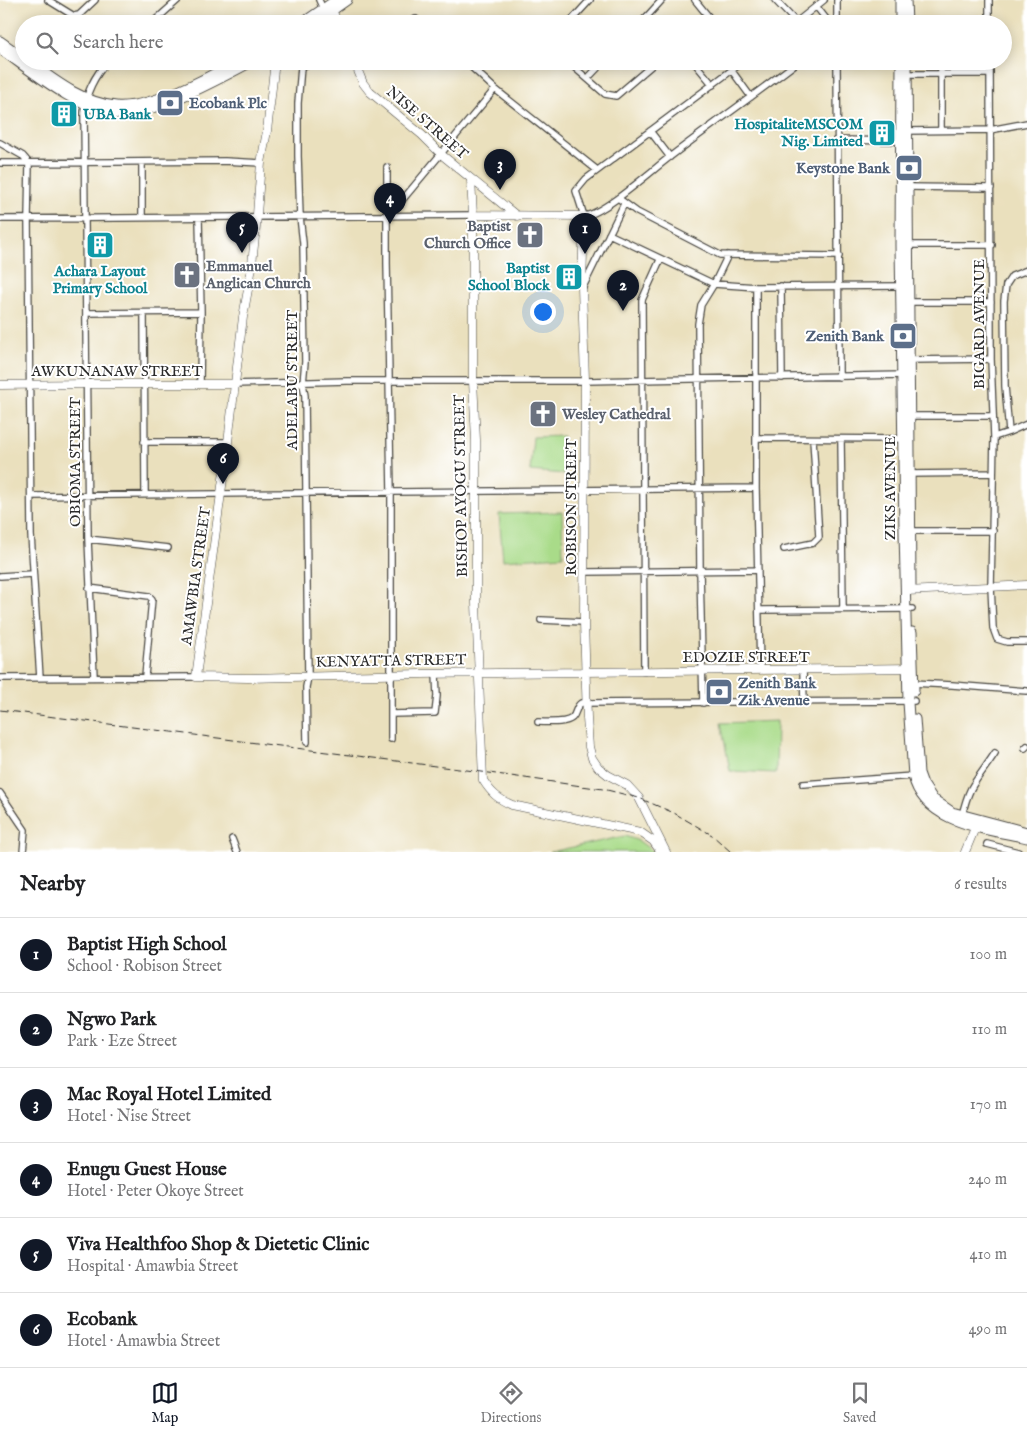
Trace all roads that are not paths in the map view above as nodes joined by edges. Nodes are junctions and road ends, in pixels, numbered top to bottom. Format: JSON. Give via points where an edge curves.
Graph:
{"nodes":[{"id":1,"x":48,"y":0,"type":"edge"},
{"id":2,"x":95,"y":0,"type":"edge"},
{"id":3,"x":178,"y":0,"type":"edge"},
{"id":4,"x":319,"y":0,"type":"edge"},
{"id":5,"x":347,"y":0,"type":"edge"},
{"id":6,"x":662,"y":0,"type":"edge"},
{"id":7,"x":695,"y":0,"type":"edge"},
{"id":8,"x":775,"y":0,"type":"edge"},
{"id":9,"x":824,"y":0,"type":"edge"},
{"id":10,"x":837,"y":0,"type":"edge"},
{"id":11,"x":900,"y":0,"type":"edge"},
{"id":12,"x":906,"y":0,"type":"edge"},
{"id":13,"x":989,"y":0,"type":"edge"},
{"id":14,"x":587,"y":1,"type":"edge"},
{"id":15,"x":330,"y":6,"type":"edge"},
{"id":16,"x":816,"y":6,"type":"junction"},
{"id":17,"x":71,"y":15,"type":"edge"},
{"id":18,"x":78,"y":15,"type":"edge"},
{"id":19,"x":161,"y":15,"type":"edge"},
{"id":20,"x":316,"y":15,"type":"edge"},
{"id":21,"x":575,"y":15,"type":"edge"},
{"id":22,"x":648,"y":15,"type":"edge"},
{"id":23,"x":707,"y":15,"type":"edge"},
{"id":24,"x":788,"y":15,"type":"edge"},
{"id":25,"x":805,"y":15,"type":"edge"},
{"id":26,"x":823,"y":15,"type":"edge"},
{"id":27,"x":838,"y":15,"type":"edge"},
{"id":28,"x":900,"y":15,"type":"edge"},
{"id":29,"x":907,"y":15,"type":"edge"},
{"id":30,"x":989,"y":15,"type":"edge"},
{"id":31,"x":0,"y":41,"type":"edge"},
{"id":32,"x":0,"y":49,"type":"edge"},
{"id":33,"x":15,"y":52,"type":"edge"},
{"id":34,"x":15,"y":60,"type":"edge"},
{"id":35,"x":30,"y":70,"type":"edge"},
{"id":36,"x":41,"y":70,"type":"edge"},
{"id":37,"x":101,"y":70,"type":"edge"},
{"id":38,"x":219,"y":70,"type":"edge"},
{"id":39,"x":237,"y":70,"type":"edge"},
{"id":40,"x":273,"y":70,"type":"edge"},
{"id":41,"x":301,"y":70,"type":"edge"},
{"id":42,"x":358,"y":70,"type":"edge"},
{"id":43,"x":474,"y":70,"type":"edge"},
{"id":44,"x":578,"y":70,"type":"edge"},
{"id":45,"x":596,"y":70,"type":"edge"},
{"id":46,"x":646,"y":70,"type":"edge"},
{"id":47,"x":701,"y":70,"type":"edge"},
{"id":48,"x":787,"y":70,"type":"edge"},
{"id":49,"x":837,"y":70,"type":"edge"},
{"id":50,"x":903,"y":70,"type":"edge"},
{"id":51,"x":905,"y":70,"type":"edge"},
{"id":52,"x":941,"y":70,"type":"edge"},
{"id":53,"x":990,"y":70,"type":"edge"},
{"id":54,"x":732,"y":71,"type":"joint"},
{"id":55,"x":904,"y":74,"type":"junction"},
{"id":56,"x":941,"y":74,"type":"junction"},
{"id":57,"x":990,"y":74,"type":"junction"},
{"id":58,"x":588,"y":78,"type":"junction"},
{"id":59,"x":713,"y":85,"type":"junction"},
{"id":60,"x":495,"y":88,"type":"junction"},
{"id":61,"x":751,"y":97,"type":"junction"},
{"id":62,"x":86,"y":100,"type":"junction"},
{"id":63,"x":1027,"y":123,"type":"edge"},
{"id":64,"x":941,"y":130,"type":"junction"},
{"id":65,"x":990,"y":130,"type":"junction"},
{"id":66,"x":650,"y":131,"type":"junction"},
{"id":67,"x":904,"y":136,"type":"junction"},
{"id":68,"x":836,"y":140,"type":"junction"},
{"id":69,"x":0,"y":143,"type":"edge"},
{"id":70,"x":442,"y":155,"type":"junction"},
{"id":71,"x":670,"y":157,"type":"junction"},
{"id":72,"x":84,"y":162,"type":"junction"},
{"id":73,"x":142,"y":162,"type":"junction"},
{"id":74,"x":0,"y":163,"type":"edge"},
{"id":75,"x":30,"y":163,"type":"junction"},
{"id":76,"x":261,"y":163,"type":"junction"},
{"id":77,"x":387,"y":167,"type":"dead end"},
{"id":78,"x":597,"y":170,"type":"junction"},
{"id":79,"x":472,"y":180,"type":"junction"},
{"id":80,"x":904,"y":187,"type":"junction"},
{"id":81,"x":991,"y":188,"type":"junction"},
{"id":82,"x":618,"y":198,"type":"junction"},
{"id":83,"x":624,"y":204,"type":"junction"},
{"id":84,"x":473,"y":215,"type":"junction"},
{"id":85,"x":388,"y":216,"type":"junction"},
{"id":86,"x":517,"y":216,"type":"junction"},
{"id":87,"x":584,"y":216,"type":"junction"},
{"id":88,"x":300,"y":217,"type":"junction"},
{"id":89,"x":86,"y":218,"type":"junction"},
{"id":90,"x":142,"y":218,"type":"junction"},
{"id":91,"x":199,"y":218,"type":"junction"},
{"id":92,"x":257,"y":218,"type":"junction"},
{"id":93,"x":0,"y":219,"type":"edge"},
{"id":94,"x":28,"y":219,"type":"junction"},
{"id":95,"x":609,"y":234,"type":"junction"},
{"id":96,"x":904,"y":245,"type":"junction"},
{"id":97,"x":992,"y":245,"type":"junction"},
{"id":98,"x":728,"y":255,"type":"junction"},
{"id":99,"x":839,"y":256,"type":"junction"},
{"id":100,"x":660,"y":260,"type":"junction"},
{"id":101,"x":1027,"y":270,"type":"edge"},
{"id":102,"x":714,"y":284,"type":"junction"},
{"id":103,"x":756,"y":286,"type":"junction"},
{"id":104,"x":781,"y":286,"type":"junction"},
{"id":105,"x":839,"y":286,"type":"junction"},
{"id":106,"x":904,"y":286,"type":"junction"},
{"id":107,"x":582,"y":287,"type":"junction"},
{"id":108,"x":904,"y":302,"type":"junction"},
{"id":109,"x":991,"y":302,"type":"junction"},
{"id":110,"x":201,"y":312,"type":"junction"},
{"id":111,"x":86,"y":313,"type":"junction"},
{"id":112,"x":144,"y":314,"type":"junction"},
{"id":113,"x":991,"y":359,"type":"junction"},
{"id":114,"x":910,"y":360,"type":"junction"},
{"id":115,"x":906,"y":375,"type":"junction"},
{"id":116,"x":839,"y":377,"type":"junction"},
{"id":117,"x":698,"y":378,"type":"junction"},
{"id":118,"x":756,"y":378,"type":"junction"},
{"id":119,"x":782,"y":378,"type":"junction"},
{"id":120,"x":642,"y":380,"type":"junction"},
{"id":121,"x":473,"y":381,"type":"junction"},
{"id":122,"x":585,"y":381,"type":"junction"},
{"id":123,"x":389,"y":382,"type":"junction"},
{"id":124,"x":303,"y":383,"type":"junction"},
{"id":125,"x":87,"y":384,"type":"junction"},
{"id":126,"x":144,"y":384,"type":"junction"},
{"id":127,"x":200,"y":384,"type":"junction"},
{"id":128,"x":234,"y":384,"type":"junction"},
{"id":129,"x":31,"y":385,"type":"junction"},
{"id":130,"x":0,"y":386,"type":"edge"},
{"id":131,"x":907,"y":416,"type":"junction"},
{"id":132,"x":993,"y":416,"type":"junction"},
{"id":133,"x":1027,"y":424,"type":"edge"},
{"id":134,"x":1009,"y":432,"type":"junction"},
{"id":135,"x":994,"y":437,"type":"junction"},
{"id":136,"x":757,"y":438,"type":"junction"},
{"id":137,"x":907,"y":438,"type":"junction"},
{"id":138,"x":813,"y":439,"type":"junction"},
{"id":139,"x":841,"y":439,"type":"junction"},
{"id":140,"x":144,"y":442,"type":"junction"},
{"id":141,"x":228,"y":442,"type":"junction"},
{"id":142,"x":992,"y":473,"type":"junction"},
{"id":143,"x":907,"y":474,"type":"junction"},
{"id":144,"x":642,"y":488,"type":"junction"},
{"id":145,"x":700,"y":488,"type":"junction"},
{"id":146,"x":756,"y":488,"type":"junction"},
{"id":147,"x":476,"y":491,"type":"junction"},
{"id":148,"x":584,"y":491,"type":"junction"},
{"id":149,"x":306,"y":493,"type":"junction"},
{"id":150,"x":391,"y":493,"type":"junction"},
{"id":151,"x":144,"y":494,"type":"junction"},
{"id":152,"x":220,"y":495,"type":"junction"},
{"id":153,"x":31,"y":496,"type":"junction"},
{"id":154,"x":88,"y":496,"type":"junction"},
{"id":155,"x":908,"y":531,"type":"junction"},
{"id":156,"x":993,"y":531,"type":"junction"},
{"id":157,"x":88,"y":539,"type":"junction"},
{"id":158,"x":168,"y":548,"type":"dead end"},
{"id":159,"x":784,"y":549,"type":"dead end"},
{"id":160,"x":758,"y":570,"type":"junction"},
{"id":161,"x":700,"y":571,"type":"junction"},
{"id":162,"x":585,"y":572,"type":"junction"},
{"id":163,"x":643,"y":572,"type":"junction"},
{"id":164,"x":32,"y":574,"type":"junction"},
{"id":165,"x":0,"y":576,"type":"edge"},
{"id":166,"x":1027,"y":585,"type":"edge"},
{"id":167,"x":991,"y":587,"type":"junction"},
{"id":168,"x":89,"y":588,"type":"junction"},
{"id":169,"x":908,"y":590,"type":"junction"},
{"id":170,"x":842,"y":609,"type":"junction"},
{"id":171,"x":909,"y":609,"type":"junction"},
{"id":172,"x":759,"y":610,"type":"junction"},
{"id":173,"x":541,"y":620,"type":"dead end"},
{"id":174,"x":584,"y":622,"type":"junction"},
{"id":175,"x":1027,"y":642,"type":"edge"},
{"id":176,"x":910,"y":669,"type":"junction"},
{"id":177,"x":760,"y":670,"type":"junction"},
{"id":178,"x":803,"y":670,"type":"junction"},
{"id":179,"x":702,"y":671,"type":"junction"},
{"id":180,"x":586,"y":672,"type":"junction"},
{"id":181,"x":644,"y":672,"type":"junction"},
{"id":182,"x":478,"y":673,"type":"junction"},
{"id":183,"x":391,"y":674,"type":"junction"},
{"id":184,"x":436,"y":674,"type":"junction"},
{"id":185,"x":145,"y":676,"type":"junction"},
{"id":186,"x":94,"y":677,"type":"junction"},
{"id":187,"x":196,"y":677,"type":"junction"},
{"id":188,"x":308,"y":677,"type":"junction"},
{"id":189,"x":0,"y":678,"type":"edge"},
{"id":190,"x":40,"y":678,"type":"junction"},
{"id":191,"x":910,"y":683,"type":"junction"},
{"id":192,"x":1027,"y":691,"type":"edge"},
{"id":193,"x":804,"y":702,"type":"junction"},
{"id":194,"x":911,"y":702,"type":"junction"},
{"id":195,"x":587,"y":703,"type":"junction"},
{"id":196,"x":703,"y":703,"type":"junction"},
{"id":197,"x":391,"y":714,"type":"junction"},
{"id":198,"x":538,"y":722,"type":"dead end"},
{"id":199,"x":391,"y":739,"type":"dead end"},
{"id":200,"x":307,"y":742,"type":"dead end"},
{"id":201,"x":995,"y":752,"type":"dead end"},
{"id":202,"x":913,"y":776,"type":"junction"},
{"id":203,"x":803,"y":784,"type":"dead end"},
{"id":204,"x":0,"y":793,"type":"edge"},
{"id":205,"x":962,"y":815,"type":"junction"},
{"id":206,"x":977,"y":822,"type":"junction"},
{"id":207,"x":1027,"y":832,"type":"edge"},
{"id":208,"x":658,"y":834,"type":"junction"},
{"id":209,"x":650,"y":838,"type":"junction"},
{"id":210,"x":1027,"y":838,"type":"edge"},
{"id":211,"x":232,"y":839,"type":"dead end"},
{"id":212,"x":987,"y":844,"type":"dead end"},
{"id":213,"x":23,"y":852,"type":"edge"},
{"id":214,"x":237,"y":852,"type":"edge"},
{"id":215,"x":661,"y":852,"type":"edge"},
{"id":216,"x":666,"y":852,"type":"edge"},
{"id":217,"x":965,"y":852,"type":"edge"},
{"id":218,"x":1018,"y":852,"type":"edge"}],
"edges":[{"from":1,"to":17,"type":"street"},
{"from":2,"to":18,"type":"street"},
{"from":3,"to":19,"type":"street"},
{"from":4,"to":15,"type":"street"},
{"from":5,"to":15,"type":"main road"},
{"from":6,"to":22,"type":"street"},
{"from":7,"to":23,"type":"street"},
{"from":8,"to":24,"type":"street"},
{"from":9,"to":16,"type":"street"},
{"from":10,"to":27,"type":"street"},
{"from":11,"to":28,"type":"main road"},
{"from":12,"to":29,"type":"main road"},
{"from":13,"to":30,"type":"street"},
{"from":14,"to":21,"type":"street"},
{"from":15,"to":20,"type":"main road"},
{"from":16,"to":25,"type":"street"},
{"from":16,"to":26,"type":"street"},
{"from":31,"to":33,"type":"main road"},
{"from":32,"to":34,"type":"main road"},
{"from":35,"to":62,"type":"main road","via":[[55,88]]},
{"from":36,"to":62,"type":"main road"},
{"from":37,"to":62,"type":"street"},
{"from":38,"to":62,"type":"main road","via":[[141,104],[116,106]]},
{"from":39,"to":62,"type":"main road","via":[[211,84],[138,112],[115,114]]},
{"from":40,"to":76,"type":"main road","name":"AMAWBIA STREET"},
{"from":41,"to":88,"type":"street","name":"ADELABU STREET","via":[[298,103]]},
{"from":42,"to":70,"type":"main road","name":"NISE STREET","via":[[366,88]]},
{"from":43,"to":60,"type":"street"},
{"from":44,"to":58,"type":"street"},
{"from":45,"to":58,"type":"street"},
{"from":46,"to":58,"type":"street","via":[[616,96],[605,94]]},
{"from":47,"to":59,"type":"street"},
{"from":48,"to":61,"type":"street"},
{"from":49,"to":68,"type":"street"},
{"from":50,"to":55,"type":"main road","name":"ZIKS AVENUE"},
{"from":51,"to":55,"type":"main road","name":"ZIKS AVENUE"},
{"from":52,"to":56,"type":"street"},
{"from":53,"to":57,"type":"street","name":"BIGARD AVENUE"},
{"from":54,"to":59,"type":"street"},
{"from":54,"to":61,"type":"street"},
{"from":55,"to":56,"type":"street"},
{"from":55,"to":67,"type":"main road","name":"ZIKS AVENUE"},
{"from":56,"to":57,"type":"street"},
{"from":56,"to":64,"type":"street"},
{"from":57,"to":65,"type":"street","name":"BIGARD AVENUE"},
{"from":59,"to":66,"type":"street"},
{"from":60,"to":70,"type":"street"},
{"from":60,"to":78,"type":"street"},
{"from":61,"to":71,"type":"street"},
{"from":62,"to":72,"type":"street","name":"OBIOMA STREET"},
{"from":63,"to":65,"type":"street"},
{"from":64,"to":65,"type":"street"},
{"from":64,"to":67,"type":"street"},
{"from":65,"to":81,"type":"street","name":"BIGARD AVENUE"},
{"from":66,"to":71,"type":"street"},
{"from":66,"to":78,"type":"street"},
{"from":67,"to":68,"type":"street"},
{"from":67,"to":80,"type":"main road","name":"ZIKS AVENUE"},
{"from":68,"to":99,"type":"street"},
{"from":69,"to":75,"type":"street"},
{"from":70,"to":79,"type":"main road","name":"NISE STREET"},
{"from":70,"to":85,"type":"street"},
{"from":71,"to":82,"type":"street"},
{"from":72,"to":73,"type":"street"},
{"from":72,"to":75,"type":"street"},
{"from":72,"to":89,"type":"street","name":"OBIOMA STREET"},
{"from":73,"to":76,"type":"street"},
{"from":73,"to":90,"type":"street"},
{"from":74,"to":75,"type":"street"},
{"from":75,"to":94,"type":"street"},
{"from":76,"to":92,"type":"main road","name":"AMAWBIA STREET"},
{"from":77,"to":85,"type":"street"},
{"from":78,"to":87,"type":"street","via":[[576,191]]},
{"from":79,"to":84,"type":"main road","name":"BISHOP AYOGU STREET"},
{"from":79,"to":86,"type":"main road","name":"NISE STREET"},
{"from":80,"to":81,"type":"street"},
{"from":80,"to":96,"type":"main road","name":"ZIKS AVENUE"},
{"from":81,"to":97,"type":"street","name":"BIGARD AVENUE"},
{"from":82,"to":83,"type":"street"},
{"from":82,"to":87,"type":"street","via":[[594,214]]},
{"from":83,"to":95,"type":"street"},
{"from":83,"to":98,"type":"street","via":[[716,254]]},
{"from":84,"to":85,"type":"street"},
{"from":84,"to":86,"type":"main road"},
{"from":84,"to":121,"type":"main road","name":"BISHOP AYOGU STREET"},
{"from":85,"to":88,"type":"street"},
{"from":85,"to":123,"type":"street"},
{"from":86,"to":87,"type":"main road"},
{"from":87,"to":107,"type":"main road","name":"ROBISON STREET"},
{"from":88,"to":92,"type":"street"},
{"from":88,"to":124,"type":"street","name":"ADELABU STREET"},
{"from":89,"to":90,"type":"street"},
{"from":89,"to":94,"type":"street"},
{"from":89,"to":111,"type":"street","name":"OBIOMA STREET"},
{"from":90,"to":91,"type":"street"},
{"from":91,"to":92,"type":"street"},
{"from":91,"to":110,"type":"street"},
{"from":92,"to":128,"type":"main road","name":"AMAWBIA STREET"},
{"from":93,"to":94,"type":"street"},
{"from":94,"to":129,"type":"street"},
{"from":95,"to":100,"type":"street"},
{"from":95,"to":107,"type":"street"},
{"from":96,"to":97,"type":"street"},
{"from":96,"to":106,"type":"main road","name":"ZIKS AVENUE"},
{"from":97,"to":109,"type":"street","name":"BIGARD AVENUE"},
{"from":98,"to":99,"type":"street"},
{"from":98,"to":102,"type":"street"},
{"from":99,"to":105,"type":"street"},
{"from":100,"to":102,"type":"street"},
{"from":100,"to":120,"type":"street","via":[[642,300]]},
{"from":101,"to":134,"type":"street","via":[[1015,273],[1009,279],[1004,301]]},
{"from":102,"to":103,"type":"street"},
{"from":102,"to":117,"type":"street","via":[[700,310]]},
{"from":103,"to":104,"type":"street"},
{"from":103,"to":118,"type":"street"},
{"from":104,"to":105,"type":"street"},
{"from":104,"to":119,"type":"street"},
{"from":105,"to":106,"type":"street"},
{"from":105,"to":116,"type":"street"},
{"from":106,"to":108,"type":"main road","name":"ZIKS AVENUE"},
{"from":107,"to":122,"type":"main road","name":"ROBISON STREET"},
{"from":108,"to":109,"type":"street"},
{"from":108,"to":114,"type":"main road","name":"ZIKS AVENUE"},
{"from":108,"to":115,"type":"main road","name":"ZIKS AVENUE"},
{"from":109,"to":113,"type":"street","name":"BIGARD AVENUE"},
{"from":110,"to":112,"type":"street"},
{"from":110,"to":127,"type":"street"},
{"from":111,"to":112,"type":"street"},
{"from":111,"to":125,"type":"street","name":"OBIOMA STREET"},
{"from":112,"to":126,"type":"street"},
{"from":113,"to":114,"type":"street"},
{"from":113,"to":132,"type":"street","name":"BIGARD AVENUE"},
{"from":114,"to":115,"type":"main road","name":"ZIKS AVENUE"},
{"from":115,"to":116,"type":"street"},
{"from":115,"to":131,"type":"main road","name":"ZIKS AVENUE"},
{"from":116,"to":119,"type":"street"},
{"from":117,"to":118,"type":"street"},
{"from":117,"to":120,"type":"street"},
{"from":117,"to":145,"type":"street"},
{"from":118,"to":119,"type":"street"},
{"from":118,"to":136,"type":"street"},
{"from":120,"to":122,"type":"street"},
{"from":120,"to":144,"type":"street"},
{"from":121,"to":122,"type":"street"},
{"from":121,"to":123,"type":"street"},
{"from":121,"to":147,"type":"main road","name":"BISHOP AYOGU STREET"},
{"from":122,"to":148,"type":"main road","name":"ROBISON STREET"},
{"from":123,"to":124,"type":"street"},
{"from":123,"to":150,"type":"street"},
{"from":124,"to":128,"type":"street"},
{"from":124,"to":149,"type":"street","name":"ADELABU STREET"},
{"from":125,"to":126,"type":"main road","name":"AWKUNANAW STREET"},
{"from":125,"to":129,"type":"main road","name":"AWKUNANAW STREET"},
{"from":125,"to":154,"type":"street","name":"OBIOMA STREET"},
{"from":126,"to":127,"type":"main road","name":"AWKUNANAW STREET"},
{"from":126,"to":140,"type":"street"},
{"from":127,"to":128,"type":"main road","name":"AWKUNANAW STREET"},
{"from":128,"to":141,"type":"main road","name":"AMAWBIA STREET"},
{"from":129,"to":130,"type":"main road","name":"AWKUNANAW STREET"},
{"from":129,"to":153,"type":"street"},
{"from":131,"to":132,"type":"street"},
{"from":131,"to":137,"type":"main road","name":"ZIKS AVENUE"},
{"from":132,"to":135,"type":"street","name":"BIGARD AVENUE"},
{"from":133,"to":134,"type":"street"},
{"from":134,"to":135,"type":"street"},
{"from":135,"to":142,"type":"street","name":"BIGARD AVENUE"},
{"from":136,"to":138,"type":"street"},
{"from":136,"to":146,"type":"street"},
{"from":137,"to":139,"type":"street"},
{"from":137,"to":143,"type":"main road","name":"ZIKS AVENUE"},
{"from":138,"to":139,"type":"street"},
{"from":138,"to":159,"type":"street","via":[[819,537],[813,543]]},
{"from":139,"to":170,"type":"street"},
{"from":140,"to":141,"type":"street"},
{"from":140,"to":151,"type":"street"},
{"from":141,"to":152,"type":"main road","name":"AMAWBIA STREET"},
{"from":142,"to":143,"type":"street"},
{"from":142,"to":156,"type":"street","name":"BIGARD AVENUE"},
{"from":143,"to":155,"type":"main road","name":"ZIKS AVENUE"},
{"from":144,"to":145,"type":"street"},
{"from":144,"to":148,"type":"street"},
{"from":144,"to":163,"type":"street"},
{"from":145,"to":146,"type":"street"},
{"from":145,"to":161,"type":"street"},
{"from":146,"to":160,"type":"street"},
{"from":147,"to":148,"type":"street"},
{"from":147,"to":150,"type":"street"},
{"from":147,"to":182,"type":"main road","name":"BISHOP AYOGU STREET"},
{"from":148,"to":162,"type":"main road","name":"ROBISON STREET"},
{"from":149,"to":150,"type":"street"},
{"from":149,"to":152,"type":"street"},
{"from":149,"to":188,"type":"street","name":"ADELABU STREET"},
{"from":150,"to":183,"type":"street"},
{"from":151,"to":152,"type":"street"},
{"from":151,"to":154,"type":"street"},
{"from":152,"to":187,"type":"main road","name":"AMAWBIA STREET"},
{"from":153,"to":154,"type":"street"},
{"from":153,"to":164,"type":"street"},
{"from":154,"to":157,"type":"street","name":"OBIOMA STREET"},
{"from":155,"to":156,"type":"street"},
{"from":155,"to":169,"type":"main road","name":"ZIKS AVENUE"},
{"from":156,"to":167,"type":"street","name":"BIGARD AVENUE"},
{"from":157,"to":158,"type":"street"},
{"from":157,"to":168,"type":"street","name":"OBIOMA STREET"},
{"from":160,"to":161,"type":"street"},
{"from":160,"to":172,"type":"street"},
{"from":161,"to":163,"type":"street"},
{"from":161,"to":179,"type":"street"},
{"from":162,"to":163,"type":"street"},
{"from":162,"to":174,"type":"main road","name":"ROBISON STREET"},
{"from":163,"to":181,"type":"street"},
{"from":164,"to":165,"type":"street"},
{"from":164,"to":190,"type":"street"},
{"from":166,"to":167,"type":"main road"},
{"from":167,"to":169,"type":"main road"},
{"from":167,"to":175,"type":"street","name":"BIGARD AVENUE","via":[[997,639]]},
{"from":168,"to":185,"type":"street","via":[[151,597]]},
{"from":168,"to":186,"type":"street","name":"OBIOMA STREET"},
{"from":169,"to":171,"type":"main road","name":"ZIKS AVENUE"},
{"from":170,"to":171,"type":"street"},
{"from":170,"to":172,"type":"street"},
{"from":171,"to":176,"type":"main road","name":"ZIKS AVENUE"},
{"from":172,"to":177,"type":"street"},
{"from":173,"to":174,"type":"street"},
{"from":174,"to":180,"type":"main road","name":"ROBISON STREET"},
{"from":176,"to":178,"type":"main road","name":"EDOZIE STREET"},
{"from":176,"to":191,"type":"main road","name":"ZIKS AVENUE"},
{"from":177,"to":178,"type":"main road","name":"EDOZIE STREET"},
{"from":177,"to":179,"type":"main road","name":"EDOZIE STREET"},
{"from":178,"to":193,"type":"street"},
{"from":179,"to":181,"type":"main road","name":"EDOZIE STREET"},
{"from":179,"to":196,"type":"street"},
{"from":180,"to":181,"type":"main road","name":"EDOZIE STREET"},
{"from":180,"to":182,"type":"main road","name":"KENYATTA STREET"},
{"from":180,"to":195,"type":"main road","name":"ROBISON STREET"},
{"from":182,"to":184,"type":"main road","name":"KENYATTA STREET"},
{"from":182,"to":209,"type":"main road","name":"BISHOP AYOGU STREET","via":[[483,780],[497,798],[512,805],[626,828]]},
{"from":183,"to":184,"type":"main road","name":"KENYATTA STREET"},
{"from":183,"to":188,"type":"main road","name":"KENYATTA STREET"},
{"from":183,"to":197,"type":"street"},
{"from":184,"to":197,"type":"street","via":[[435,713]]},
{"from":185,"to":186,"type":"street"},
{"from":185,"to":187,"type":"street"},
{"from":186,"to":190,"type":"street"},
{"from":187,"to":188,"type":"main road","name":"KENYATTA STREET"},
{"from":188,"to":200,"type":"street","name":"ADELABU STREET"},
{"from":189,"to":190,"type":"street"},
{"from":191,"to":192,"type":"street"},
{"from":191,"to":194,"type":"main road","name":"ZIKS AVENUE"},
{"from":193,"to":194,"type":"street"},
{"from":193,"to":196,"type":"street"},
{"from":194,"to":202,"type":"main road","name":"ZIKS AVENUE"},
{"from":194,"to":205,"type":"main road","name":"ZIKS AVENUE","via":[[920,779],[933,799]]},
{"from":195,"to":196,"type":"street"},
{"from":195,"to":198,"type":"street","via":[[579,704],[571,719]]},
{"from":195,"to":208,"type":"main road","name":"ROBISON STREET","via":[[592,758],[604,772],[639,798]]},
{"from":197,"to":199,"type":"street"},
{"from":201,"to":205,"type":"street","via":[[972,786]]},
{"from":202,"to":203,"type":"street"},
{"from":202,"to":206,"type":"main road","name":"ZIKS AVENUE","via":[[919,790],[938,811],[951,819]]},
{"from":204,"to":213,"type":"street","via":[[25,830]]},
{"from":205,"to":206,"type":"main road","name":"ZIKS AVENUE"},
{"from":206,"to":207,"type":"main road","name":"ZIKS AVENUE"},
{"from":206,"to":210,"type":"main road","name":"ZIKS AVENUE"},
{"from":206,"to":217,"type":"main road"},
{"from":208,"to":209,"type":"main road"},
{"from":208,"to":216,"type":"main road","name":"ROBISON STREET"},
{"from":209,"to":215,"type":"main road"},
{"from":211,"to":214,"type":"street"},
{"from":212,"to":218,"type":"street"}]}
